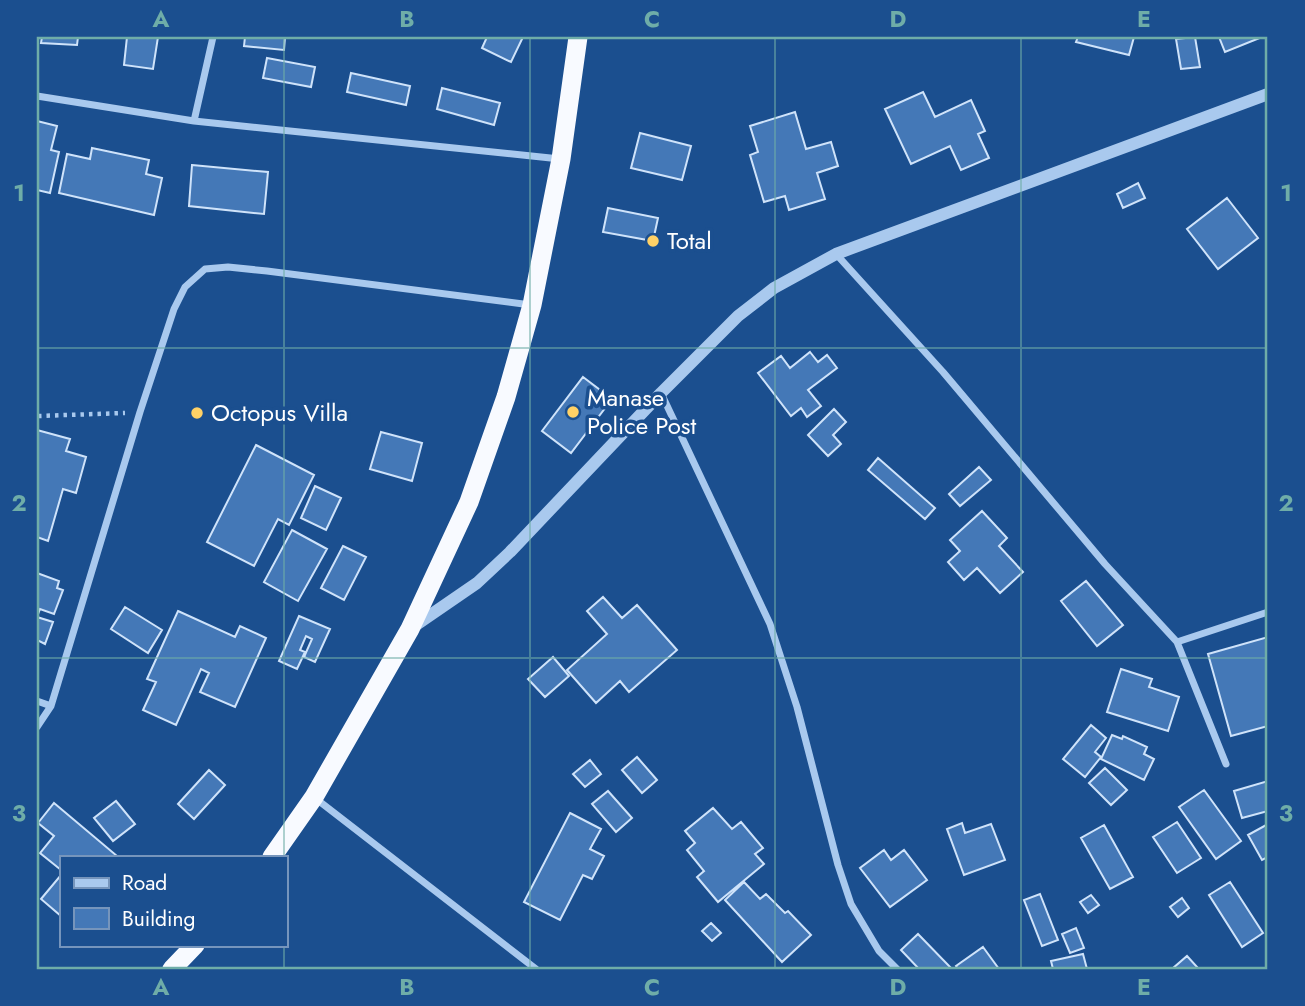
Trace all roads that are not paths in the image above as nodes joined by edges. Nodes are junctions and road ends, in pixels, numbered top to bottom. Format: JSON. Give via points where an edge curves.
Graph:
{"nodes":[{"id":1,"x":213,"y":37,"type":"edge"},
{"id":2,"x":578,"y":37,"type":"edge"},
{"id":3,"x":1268,"y":94,"type":"edge"},
{"id":4,"x":37,"y":96,"type":"edge"},
{"id":5,"x":194,"y":121,"type":"junction"},
{"id":6,"x":561,"y":159,"type":"junction"},
{"id":7,"x":836,"y":254,"type":"junction"},
{"id":8,"x":532,"y":305,"type":"junction"},
{"id":9,"x":661,"y":393,"type":"junction"},
{"id":10,"x":1268,"y":612,"type":"edge"},
{"id":11,"x":410,"y":629,"type":"junction"},
{"id":12,"x":1177,"y":642,"type":"junction"},
{"id":13,"x":37,"y":701,"type":"edge"},
{"id":14,"x":51,"y":706,"type":"junction"},
{"id":15,"x":37,"y":727,"type":"edge"},
{"id":16,"x":1226,"y":764,"type":"dead end"},
{"id":17,"x":314,"y":797,"type":"junction"},
{"id":18,"x":273,"y":856,"type":"edge"},
{"id":19,"x":194,"y":946,"type":"edge"},
{"id":20,"x":172,"y":969,"type":"edge"},
{"id":21,"x":536,"y":969,"type":"edge"},
{"id":22,"x":897,"y":969,"type":"edge"}],
"edges":[{"from":1,"to":5,"type":"street"},
{"from":2,"to":6,"type":"highway"},
{"from":3,"to":7,"type":"street"},
{"from":4,"to":5,"type":"street"},
{"from":5,"to":6,"type":"street"},
{"from":6,"to":8,"type":"highway"},
{"from":7,"to":9,"type":"street","via":[[774,288],[738,316]]},
{"from":7,"to":12,"type":"street"},
{"from":8,"to":11,"type":"highway","via":[[469,502]]},
{"from":8,"to":14,"type":"street","via":[[267,271],[205,269],[185,287],[174,309]]},
{"from":9,"to":11,"type":"street","via":[[510,552],[477,583]]},
{"from":9,"to":22,"type":"street","via":[[770,624],[851,904],[879,951]]},
{"from":10,"to":12,"type":"street"},
{"from":11,"to":17,"type":"highway"},
{"from":12,"to":16,"type":"street"},
{"from":13,"to":14,"type":"street"},
{"from":14,"to":15,"type":"street"},
{"from":17,"to":18,"type":"highway"},
{"from":17,"to":21,"type":"street"},
{"from":19,"to":20,"type":"highway"}]}
